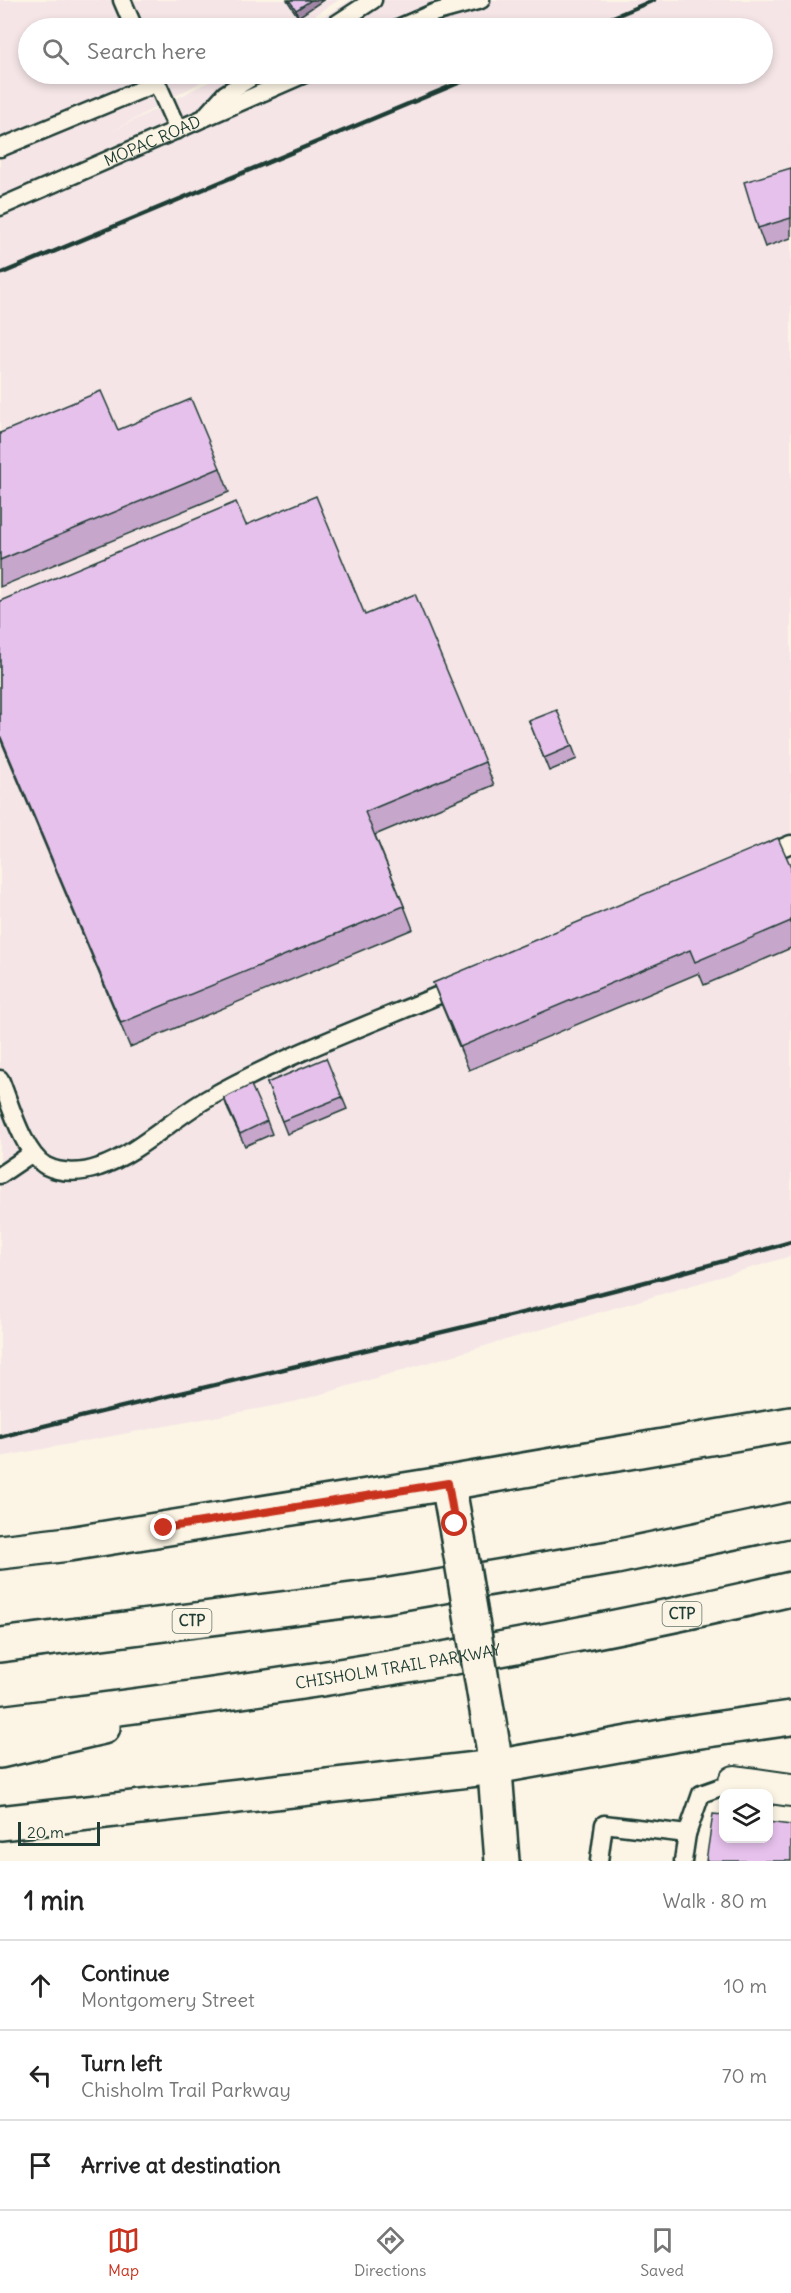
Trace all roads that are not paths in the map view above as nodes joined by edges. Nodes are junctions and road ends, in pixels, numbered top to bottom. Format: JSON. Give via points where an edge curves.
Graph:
{"nodes":[{"id":1,"x":122,"y":0,"type":"edge"},
{"id":2,"x":373,"y":0,"type":"edge"},
{"id":3,"x":481,"y":0,"type":"edge"},
{"id":4,"x":130,"y":18,"type":"edge"},
{"id":5,"x":345,"y":18,"type":"edge"},
{"id":6,"x":421,"y":18,"type":"edge"},
{"id":7,"x":142,"y":84,"type":"edge"},
{"id":8,"x":158,"y":84,"type":"edge"},
{"id":9,"x":241,"y":84,"type":"edge"},
{"id":10,"x":282,"y":84,"type":"edge"},
{"id":11,"x":201,"y":120,"type":"junction"},
{"id":12,"x":178,"y":130,"type":"junction"},
{"id":13,"x":0,"y":148,"type":"edge"},
{"id":14,"x":0,"y":207,"type":"edge"},
{"id":15,"x":791,"y":843,"type":"edge"},
{"id":16,"x":747,"y":862,"type":"edge"},
{"id":17,"x":473,"y":981,"type":"edge"},
{"id":18,"x":0,"y":1079,"type":"edge"},
{"id":19,"x":31,"y":1154,"type":"junction"},
{"id":20,"x":0,"y":1175,"type":"edge"},
{"id":21,"x":791,"y":1424,"type":"edge"},
{"id":22,"x":448,"y":1483,"type":"junction"},
{"id":23,"x":791,"y":1520,"type":"edge"},
{"id":24,"x":0,"y":1552,"type":"edge"},
{"id":25,"x":791,"y":1589,"type":"edge"},
{"id":26,"x":0,"y":1645,"type":"edge"},
{"id":27,"x":267,"y":1686,"type":"junction"},
{"id":28,"x":791,"y":1718,"type":"edge"},
{"id":29,"x":0,"y":1723,"type":"edge"},
{"id":30,"x":0,"y":1751,"type":"edge"},
{"id":31,"x":494,"y":1754,"type":"junction"},
{"id":32,"x":735,"y":1782,"type":"joint"},
{"id":33,"x":791,"y":1790,"type":"edge"},
{"id":34,"x":0,"y":1823,"type":"edge"},
{"id":35,"x":687,"y":1834,"type":"junction"},
{"id":36,"x":502,"y":1861,"type":"edge"},
{"id":37,"x":600,"y":1861,"type":"edge"},
{"id":38,"x":683,"y":1861,"type":"edge"}],
"edges":[{"from":1,"to":4,"type":"lane"},
{"from":2,"to":5,"type":"lane"},
{"from":3,"to":6,"type":"lane"},
{"from":7,"to":13,"type":"lane"},
{"from":8,"to":12,"type":"lane"},
{"from":9,"to":11,"type":"lane","via":[[225,94]]},
{"from":10,"to":11,"type":"lane","name":"MOPAC ROAD"},
{"from":11,"to":12,"type":"lane","name":"MOPAC ROAD"},
{"from":12,"to":14,"type":"lane","name":"MOPAC ROAD"},
{"from":15,"to":16,"type":"lane"},
{"from":17,"to":19,"type":"lane","via":[[207,1099],[112,1162],[69,1172],[47,1166]]},
{"from":18,"to":19,"type":"lane"},
{"from":19,"to":20,"type":"lane"},
{"from":21,"to":22,"type":"main road"},
{"from":22,"to":24,"type":"main road"},
{"from":22,"to":31,"type":"main road","bridge":true},
{"from":23,"to":26,"type":"main road","number":"CTP","via":[[616,1557],[384,1596]]},
{"from":25,"to":27,"type":"main road","name":"CHISHOLM TRAIL PARKWAY","number":"CTP","via":[[452,1659]]},
{"from":27,"to":29,"type":"main road","name":"CHISHOLM TRAIL PARKWAY","number":"CTP"},
{"from":27,"to":30,"type":"main road"},
{"from":28,"to":31,"type":"main road"},
{"from":31,"to":34,"type":"main road"},
{"from":31,"to":36,"type":"main road"},
{"from":32,"to":33,"type":"street"},
{"from":32,"to":35,"type":"lane","via":[[701,1794]]},
{"from":35,"to":37,"type":"lane","via":[[604,1824]]},
{"from":35,"to":38,"type":"lane"}]}
